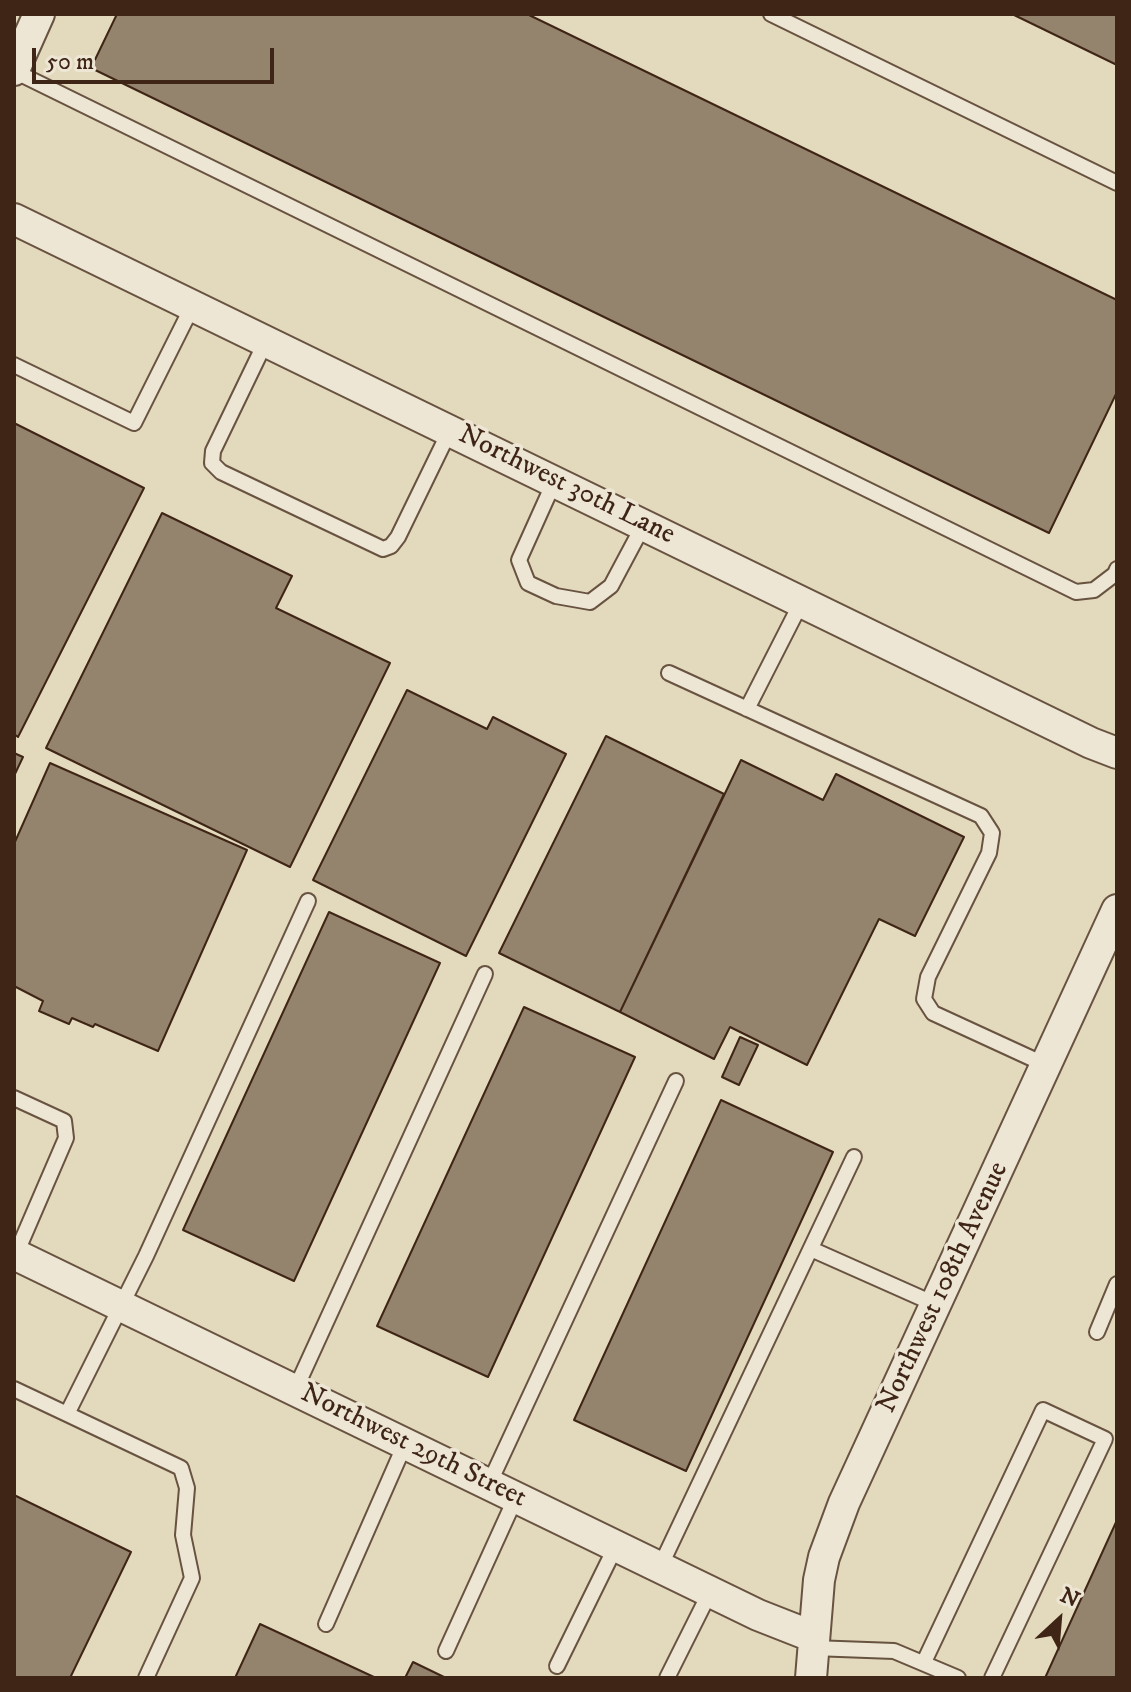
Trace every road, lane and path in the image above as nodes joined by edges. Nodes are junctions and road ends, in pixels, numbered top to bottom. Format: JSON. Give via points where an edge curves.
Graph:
{"nodes":[{"id":1,"x":39,"y":14,"type":"edge"},
{"id":2,"x":771,"y":14,"type":"edge"},
{"id":3,"x":14,"y":70,"type":"edge"},
{"id":4,"x":1117,"y":183,"type":"edge"},
{"id":5,"x":14,"y":219,"type":"edge"},
{"id":6,"x":193,"y":305,"type":"junction"},
{"id":7,"x":266,"y":341,"type":"junction"},
{"id":8,"x":14,"y":365,"type":"edge"},
{"id":9,"x":450,"y":430,"type":"junction"},
{"id":10,"x":555,"y":480,"type":"junction"},
{"id":11,"x":644,"y":524,"type":"junction"},
{"id":12,"x":1117,"y":569,"type":"edge"},
{"id":13,"x":802,"y":601,"type":"junction"},
{"id":14,"x":669,"y":673,"type":"dead end"},
{"id":15,"x":747,"y":709,"type":"junction"},
{"id":16,"x":1117,"y":753,"type":"edge"},
{"id":17,"x":308,"y":901,"type":"dead end"},
{"id":18,"x":1117,"y":910,"type":"edge"},
{"id":19,"x":485,"y":974,"type":"dead end"},
{"id":20,"x":1046,"y":1065,"type":"junction"},
{"id":21,"x":676,"y":1081,"type":"dead end"},
{"id":22,"x":14,"y":1098,"type":"edge"},
{"id":23,"x":854,"y":1157,"type":"dead end"},
{"id":24,"x":811,"y":1249,"type":"junction"},
{"id":25,"x":15,"y":1254,"type":"edge"},
{"id":26,"x":1117,"y":1284,"type":"edge"},
{"id":27,"x":120,"y":1305,"type":"junction"},
{"id":28,"x":937,"y":1305,"type":"junction"},
{"id":29,"x":1097,"y":1332,"type":"dead end"},
{"id":30,"x":14,"y":1389,"type":"edge"},
{"id":31,"x":295,"y":1390,"type":"junction"},
{"id":32,"x":67,"y":1414,"type":"junction"},
{"id":33,"x":405,"y":1444,"type":"junction"},
{"id":34,"x":489,"y":1484,"type":"junction"},
{"id":35,"x":516,"y":1497,"type":"junction"},
{"id":36,"x":616,"y":1546,"type":"junction"},
{"id":37,"x":660,"y":1567,"type":"junction"},
{"id":38,"x":710,"y":1592,"type":"junction"},
{"id":39,"x":326,"y":1624,"type":"dead end"},
{"id":40,"x":814,"y":1642,"type":"junction"},
{"id":41,"x":446,"y":1651,"type":"dead end"},
{"id":42,"x":924,"y":1662,"type":"junction"},
{"id":43,"x":557,"y":1666,"type":"dead end"},
{"id":44,"x":146,"y":1678,"type":"edge"},
{"id":45,"x":667,"y":1678,"type":"edge"},
{"id":46,"x":811,"y":1678,"type":"edge"},
{"id":47,"x":958,"y":1678,"type":"edge"},
{"id":48,"x":992,"y":1678,"type":"edge"}],
"edges":[{"from":1,"to":3,"type":"street"},
{"from":2,"to":4,"type":"lane"},
{"from":3,"to":12,"type":"lane","via":[[1076,592],[1094,590]]},
{"from":5,"to":6,"type":"street","name":"Northwest 30th Lane"},
{"from":6,"to":7,"type":"street","name":"Northwest 30th Lane"},
{"from":6,"to":8,"type":"lane","via":[[134,423]]},
{"from":7,"to":9,"type":"street","name":"Northwest 30th Lane"},
{"from":7,"to":9,"type":"lane","via":[[213,451],[212,463],[221,472],[383,549],[398,537]]},
{"from":9,"to":10,"type":"street","name":"Northwest 30th Lane"},
{"from":10,"to":11,"type":"street","name":"Northwest 30th Lane"},
{"from":10,"to":11,"type":"lane","via":[[519,560],[528,583],[542,590],[590,602],[611,586]]},
{"from":11,"to":13,"type":"street","name":"Northwest 30th Lane"},
{"from":13,"to":15,"type":"lane"},
{"from":13,"to":16,"type":"street","name":"Northwest 30th Lane"},
{"from":14,"to":15,"type":"lane"},
{"from":15,"to":20,"type":"lane","via":[[981,816],[992,833],[989,853],[928,977],[924,999],[933,1013]]},
{"from":17,"to":27,"type":"lane"},
{"from":18,"to":20,"type":"street","name":"Northwest 108th Avenue"},
{"from":19,"to":31,"type":"lane"},
{"from":20,"to":28,"type":"street","name":"Northwest 108th Avenue"},
{"from":21,"to":34,"type":"lane"},
{"from":22,"to":25,"type":"lane","via":[[64,1121],[66,1138]]},
{"from":23,"to":24,"type":"lane"},
{"from":24,"to":28,"type":"lane"},
{"from":24,"to":37,"type":"lane"},
{"from":25,"to":27,"type":"street","name":"Northwest 29th Street"},
{"from":26,"to":29,"type":"lane"},
{"from":27,"to":31,"type":"street","name":"Northwest 29th Street"},
{"from":27,"to":32,"type":"lane"},
{"from":28,"to":40,"type":"street","name":"Northwest 108th Avenue","via":[[833,1530],[819,1580]]},
{"from":30,"to":32,"type":"lane"},
{"from":31,"to":33,"type":"street","name":"Northwest 29th Street"},
{"from":32,"to":44,"type":"lane","via":[[181,1468],[187,1488],[183,1535],[192,1578]]},
{"from":33,"to":34,"type":"street","name":"Northwest 29th Street"},
{"from":33,"to":39,"type":"lane"},
{"from":34,"to":35,"type":"street","name":"Northwest 29th Street"},
{"from":35,"to":36,"type":"street","name":"Northwest 29th Street"},
{"from":35,"to":41,"type":"lane"},
{"from":36,"to":37,"type":"street","name":"Northwest 29th Street"},
{"from":36,"to":43,"type":"lane"},
{"from":37,"to":38,"type":"street","name":"Northwest 29th Street"},
{"from":38,"to":40,"type":"street","name":"Northwest 29th Street"},
{"from":38,"to":45,"type":"lane"},
{"from":40,"to":42,"type":"lane","via":[[894,1651]]},
{"from":40,"to":46,"type":"street","name":"Northwest 108th Avenue"},
{"from":42,"to":47,"type":"lane"},
{"from":42,"to":48,"type":"lane","via":[[1043,1410],[1105,1439]]}]}
